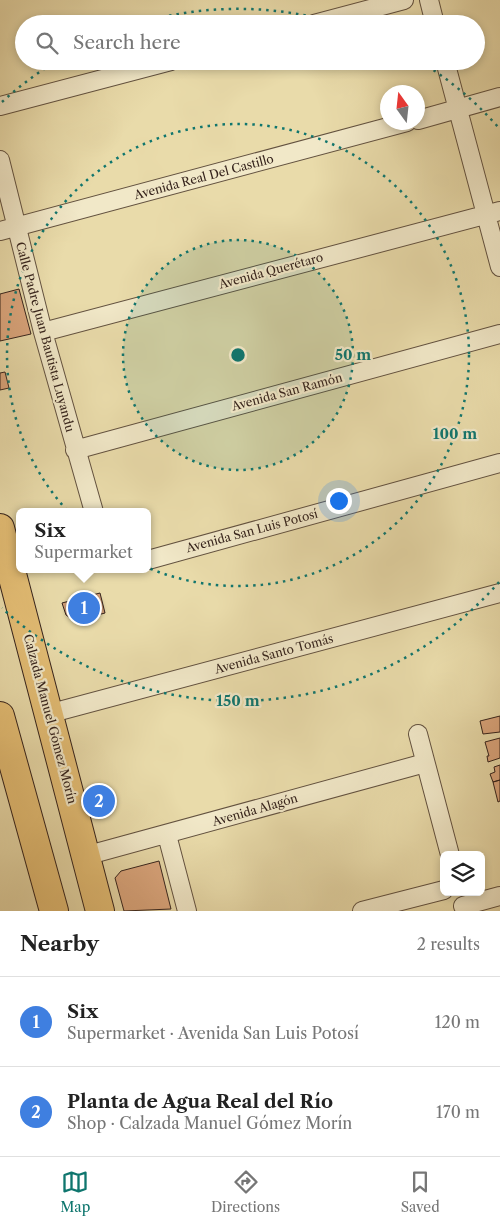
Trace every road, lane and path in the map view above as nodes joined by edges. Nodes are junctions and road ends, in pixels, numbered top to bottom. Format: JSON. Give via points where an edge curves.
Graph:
{"nodes":[{"id":1,"x":404,"y":0,"type":"edge"},
{"id":2,"x":429,"y":0,"type":"edge"},
{"id":3,"x":348,"y":15,"type":"edge"},
{"id":4,"x":433,"y":15,"type":"edge"},
{"id":5,"x":137,"y":70,"type":"edge"},
{"id":6,"x":447,"y":70,"type":"edge"},
{"id":7,"x":500,"y":97,"type":"edge"},
{"id":8,"x":0,"y":106,"type":"edge"},
{"id":9,"x":458,"y":109,"type":"junction"},
{"id":10,"x":425,"y":118,"type":"edge"},
{"id":11,"x":380,"y":129,"type":"edge"},
{"id":12,"x":0,"y":160,"type":"edge"},
{"id":13,"x":493,"y":212,"type":"edge"},
{"id":14,"x":8,"y":229,"type":"edge"},
{"id":15,"x":500,"y":267,"type":"edge"},
{"id":16,"x":43,"y":332,"type":"junction"},
{"id":17,"x":500,"y":334,"type":"edge"},
{"id":18,"x":75,"y":450,"type":"junction"},
{"id":19,"x":500,"y":463,"type":"edge"},
{"id":20,"x":93,"y":508,"type":"edge"},
{"id":21,"x":0,"y":528,"type":"edge"},
{"id":22,"x":151,"y":559,"type":"edge"},
{"id":23,"x":500,"y":593,"type":"edge"},
{"id":24,"x":48,"y":714,"type":"junction"},
{"id":25,"x":1,"y":722,"type":"edge"},
{"id":26,"x":418,"y":734,"type":"dead end"},
{"id":27,"x":425,"y":763,"type":"junction"},
{"id":28,"x":167,"y":835,"type":"junction"},
{"id":29,"x":449,"y":851,"type":"edge"},
{"id":30,"x":85,"y":856,"type":"junction"},
{"id":31,"x":440,"y":891,"type":"edge"},
{"id":32,"x":500,"y":896,"type":"edge"},
{"id":33,"x":462,"y":903,"type":"edge"},
{"id":34,"x":54,"y":911,"type":"edge"},
{"id":35,"x":100,"y":911,"type":"edge"},
{"id":36,"x":187,"y":911,"type":"edge"},
{"id":37,"x":362,"y":911,"type":"edge"}],
"edges":[{"from":1,"to":3,"type":"street"},
{"from":2,"to":4,"type":"street"},
{"from":5,"to":8,"type":"street"},
{"from":6,"to":9,"type":"street"},
{"from":7,"to":9,"type":"street"},
{"from":9,"to":10,"type":"street"},
{"from":9,"to":13,"type":"street"},
{"from":11,"to":14,"type":"street","name":"Avenida Real Del Castillo"},
{"from":12,"to":14,"type":"street","name":"Calle Padre Juan Bautista Luyandu"},
{"from":13,"to":15,"type":"street"},
{"from":13,"to":16,"type":"street","name":"Avenida Querétaro"},
{"from":14,"to":16,"type":"street","name":"Calle Padre Juan Bautista Luyandu"},
{"from":16,"to":18,"type":"street","name":"Calle Padre Juan Bautista Luyandu"},
{"from":17,"to":18,"type":"street","name":"Avenida San Ramón"},
{"from":18,"to":20,"type":"street","name":"Calle Padre Juan Bautista Luyandu"},
{"from":19,"to":22,"type":"street","name":"Avenida San Luis Potosí"},
{"from":21,"to":24,"type":"main road","name":"Calzada Manuel Gómez Morín"},
{"from":23,"to":24,"type":"street","name":"Avenida Santo Tomás"},
{"from":24,"to":30,"type":"main road","name":"Calzada Manuel Gómez Morín"},
{"from":25,"to":34,"type":"main road"},
{"from":26,"to":27,"type":"street"},
{"from":27,"to":28,"type":"street","name":"Avenida Alagón"},
{"from":27,"to":29,"type":"street"},
{"from":28,"to":30,"type":"street","name":"Avenida Alagón"},
{"from":28,"to":36,"type":"street"},
{"from":30,"to":35,"type":"main road","name":"Calzada Manuel Gómez Morín"},
{"from":31,"to":37,"type":"street"},
{"from":32,"to":33,"type":"street"}]}
